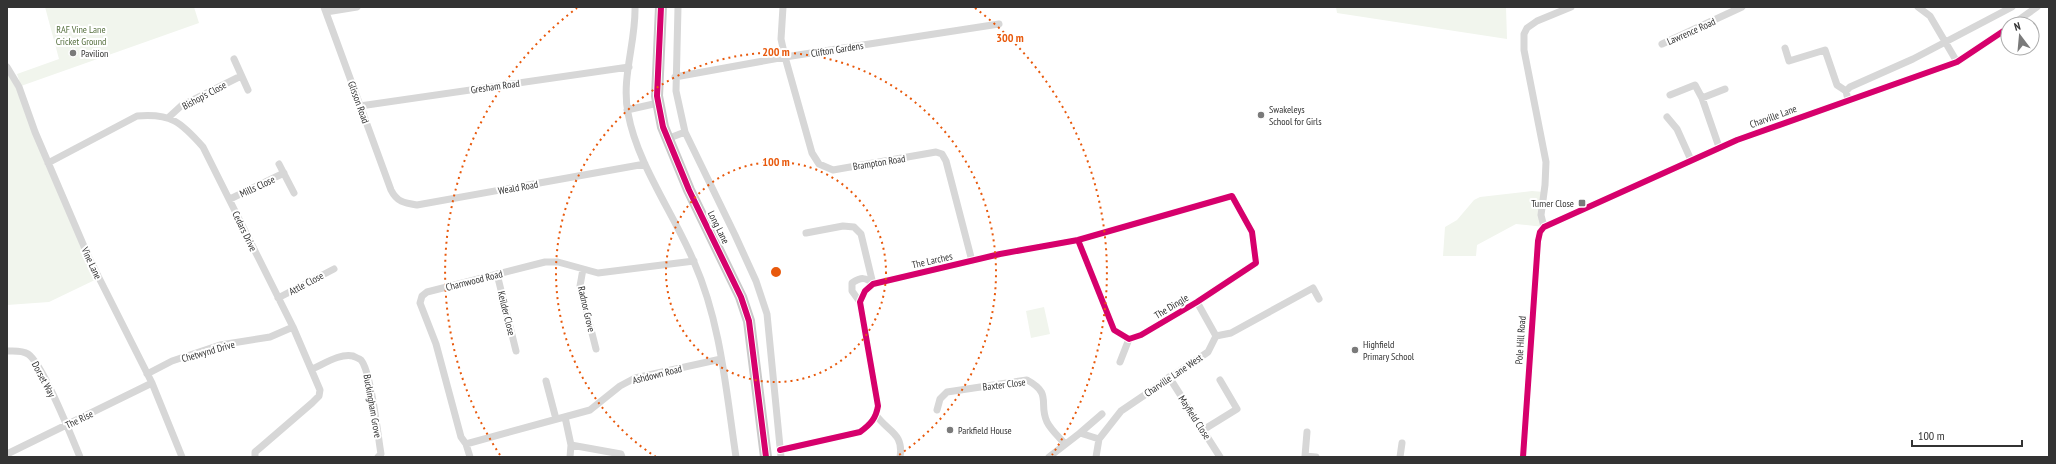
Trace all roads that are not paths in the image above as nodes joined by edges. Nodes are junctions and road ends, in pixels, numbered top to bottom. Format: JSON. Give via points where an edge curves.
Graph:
{"nodes":[{"id":1,"x":357,"y":7,"type":"edge"},
{"id":2,"x":635,"y":7,"type":"edge"},
{"id":3,"x":661,"y":7,"type":"edge"},
{"id":4,"x":678,"y":7,"type":"edge"},
{"id":5,"x":783,"y":7,"type":"edge"},
{"id":6,"x":1571,"y":7,"type":"edge"},
{"id":7,"x":1742,"y":7,"type":"edge"},
{"id":8,"x":1918,"y":7,"type":"edge"},
{"id":9,"x":2012,"y":7,"type":"edge"},
{"id":10,"x":2037,"y":7,"type":"edge"},
{"id":11,"x":325,"y":9,"type":"edge"},
{"id":12,"x":2025,"y":16,"type":"edge"},
{"id":13,"x":999,"y":24,"type":"dead end"},
{"id":14,"x":2000,"y":33,"type":"edge"},
{"id":15,"x":1946,"y":43,"type":"junction"},
{"id":16,"x":1662,"y":44,"type":"dead end"},
{"id":17,"x":1784,"y":48,"type":"dead end"},
{"id":18,"x":785,"y":57,"type":"junction"},
{"id":19,"x":234,"y":59,"type":"dead end"},
{"id":20,"x":1957,"y":62,"type":"junction"},
{"id":21,"x":7,"y":67,"type":"edge"},
{"id":22,"x":629,"y":67,"type":"junction"},
{"id":23,"x":241,"y":76,"type":"junction"},
{"id":24,"x":675,"y":77,"type":"junction"},
{"id":25,"x":1725,"y":89,"type":"dead end"},
{"id":26,"x":248,"y":90,"type":"dead end"},
{"id":27,"x":1846,"y":91,"type":"junction"},
{"id":28,"x":1670,"y":95,"type":"dead end"},
{"id":29,"x":1702,"y":98,"type":"junction"},
{"id":30,"x":1848,"y":100,"type":"junction"},
{"id":31,"x":658,"y":103,"type":"junction"},
{"id":32,"x":360,"y":106,"type":"junction"},
{"id":33,"x":627,"y":110,"type":"junction"},
{"id":34,"x":169,"y":117,"type":"junction"},
{"id":35,"x":1667,"y":117,"type":"dead end"},
{"id":36,"x":685,"y":132,"type":"junction"},
{"id":37,"x":667,"y":139,"type":"junction"},
{"id":38,"x":1719,"y":147,"type":"junction"},
{"id":39,"x":1691,"y":160,"type":"junction"},
{"id":40,"x":48,"y":163,"type":"junction"},
{"id":41,"x":280,"y":164,"type":"dead end"},
{"id":42,"x":644,"y":164,"type":"junction"},
{"id":43,"x":284,"y":173,"type":"junction"},
{"id":44,"x":294,"y":193,"type":"dead end"},
{"id":45,"x":1232,"y":196,"type":"joint"},
{"id":46,"x":394,"y":197,"type":"joint"},
{"id":47,"x":230,"y":199,"type":"junction"},
{"id":48,"x":1544,"y":227,"type":"junction"},
{"id":49,"x":806,"y":233,"type":"dead end"},
{"id":50,"x":1078,"y":240,"type":"junction"},
{"id":51,"x":694,"y":261,"type":"junction"},
{"id":52,"x":972,"y":261,"type":"junction"},
{"id":53,"x":334,"y":268,"type":"dead end"},
{"id":54,"x":583,"y":269,"type":"junction"},
{"id":55,"x":497,"y":274,"type":"junction"},
{"id":56,"x":874,"y":284,"type":"junction"},
{"id":57,"x":278,"y":298,"type":"junction"},
{"id":58,"x":1319,"y":300,"type":"dead end"},
{"id":59,"x":860,"y":302,"type":"junction"},
{"id":60,"x":1197,"y":302,"type":"junction"},
{"id":61,"x":293,"y":327,"type":"junction"},
{"id":62,"x":1216,"y":336,"type":"junction"},
{"id":63,"x":1130,"y":339,"type":"junction"},
{"id":64,"x":596,"y":349,"type":"dead end"},
{"id":65,"x":7,"y":351,"type":"edge"},
{"id":66,"x":516,"y":351,"type":"dead end"},
{"id":67,"x":721,"y":359,"type":"junction"},
{"id":68,"x":1120,"y":362,"type":"dead end"},
{"id":69,"x":312,"y":369,"type":"junction"},
{"id":70,"x":147,"y":374,"type":"junction"},
{"id":71,"x":1169,"y":377,"type":"junction"},
{"id":72,"x":1220,"y":380,"type":"dead end"},
{"id":73,"x":546,"y":382,"type":"dead end"},
{"id":74,"x":152,"y":384,"type":"junction"},
{"id":75,"x":937,"y":410,"type":"dead end"},
{"id":76,"x":1102,"y":414,"type":"dead end"},
{"id":77,"x":876,"y":415,"type":"junction"},
{"id":78,"x":565,"y":417,"type":"junction"},
{"id":79,"x":556,"y":419,"type":"junction"},
{"id":80,"x":67,"y":425,"type":"junction"},
{"id":81,"x":1203,"y":430,"type":"junction"},
{"id":82,"x":1307,"y":432,"type":"dead end"},
{"id":83,"x":1080,"y":433,"type":"junction"},
{"id":84,"x":1099,"y":439,"type":"junction"},
{"id":85,"x":1402,"y":443,"type":"dead end"},
{"id":86,"x":466,"y":444,"type":"junction"},
{"id":87,"x":1065,"y":444,"type":"junction"},
{"id":88,"x":571,"y":445,"type":"junction"},
{"id":89,"x":781,"y":453,"type":"edge"},
{"id":90,"x":7,"y":454,"type":"edge"},
{"id":91,"x":80,"y":457,"type":"edge"},
{"id":92,"x":182,"y":457,"type":"edge"},
{"id":93,"x":255,"y":457,"type":"edge"},
{"id":94,"x":378,"y":457,"type":"edge"},
{"id":95,"x":470,"y":457,"type":"edge"},
{"id":96,"x":570,"y":457,"type":"edge"},
{"id":97,"x":622,"y":457,"type":"edge"},
{"id":98,"x":736,"y":457,"type":"edge"},
{"id":99,"x":766,"y":457,"type":"edge"},
{"id":100,"x":900,"y":457,"type":"edge"},
{"id":101,"x":1049,"y":457,"type":"edge"},
{"id":102,"x":1096,"y":457,"type":"edge"},
{"id":103,"x":1220,"y":457,"type":"edge"},
{"id":104,"x":1316,"y":457,"type":"edge"},
{"id":105,"x":1400,"y":457,"type":"edge"},
{"id":106,"x":1522,"y":457,"type":"edge"}],
"edges":[{"from":1,"to":11,"type":"street"},
{"from":2,"to":22,"type":"street"},
{"from":3,"to":31,"type":"main road","name":"Long Lane"},
{"from":4,"to":24,"type":"street","name":"Long Lane"},
{"from":5,"to":18,"type":"street","via":[[782,39]]},
{"from":6,"to":48,"type":"street","name":"Pole Hill Road","via":[[1531,25],[1523,38],[1546,162],[1541,215]]},
{"from":7,"to":16,"type":"street","name":"Lawrence Road"},
{"from":8,"to":15,"type":"street","via":[[1930,16]]},
{"from":9,"to":15,"type":"street"},
{"from":10,"to":12,"type":"street"},
{"from":11,"to":32,"type":"street","name":"Glisson Road"},
{"from":13,"to":18,"type":"street","name":"Clifton Gardens"},
{"from":14,"to":20,"type":"street","name":"Charville Lane"},
{"from":15,"to":20,"type":"street"},
{"from":15,"to":27,"type":"street"},
{"from":17,"to":27,"type":"street","via":[[1789,61],[1825,50],[1837,85]]},
{"from":18,"to":24,"type":"street","name":"Clifton Gardens"},
{"from":18,"to":52,"type":"street","name":"Brampton Road","via":[[812,153],[819,164],[833,170],[936,152],[942,154]]},
{"from":19,"to":23,"type":"street"},
{"from":20,"to":30,"type":"street","name":"Charville Lane"},
{"from":21,"to":40,"type":"street","name":"Vine Lane","via":[[19,87]]},
{"from":22,"to":32,"type":"street","name":"Gresham Road"},
{"from":22,"to":33,"type":"street"},
{"from":23,"to":26,"type":"street"},
{"from":23,"to":34,"type":"street","name":"Bishop's Close","via":[[181,106]]},
{"from":24,"to":36,"type":"street","name":"Long Lane"},
{"from":25,"to":29,"type":"street"},
{"from":27,"to":30,"type":"street"},
{"from":28,"to":29,"type":"street","via":[[1695,85]]},
{"from":29,"to":38,"type":"street"},
{"from":30,"to":38,"type":"street","name":"Charville Lane"},
{"from":31,"to":33,"type":"street"},
{"from":31,"to":37,"type":"main road","name":"Long Lane"},
{"from":32,"to":46,"type":"street","name":"Glisson Road"},
{"from":33,"to":42,"type":"street","via":[[632,133]]},
{"from":34,"to":40,"type":"street","via":[[137,116]]},
{"from":34,"to":47,"type":"street","name":"Cedars Drive","via":[[190,132],[203,147]]},
{"from":35,"to":39,"type":"street","via":[[1677,129]]},
{"from":36,"to":37,"type":"street"},
{"from":36,"to":89,"type":"street","name":"Long Lane","via":[[756,281],[766,314]]},
{"from":37,"to":99,"type":"main road","name":"Long Lane","via":[[741,297],[749,321]]},
{"from":38,"to":39,"type":"street","name":"Charville Lane"},
{"from":39,"to":48,"type":"street","name":"Charville Lane"},
{"from":40,"to":70,"type":"street","name":"Vine Lane","via":[[90,258]]},
{"from":41,"to":43,"type":"street","name":"Mills Close"},
{"from":42,"to":46,"type":"street","name":"Weald Road","via":[[418,205],[401,203]]},
{"from":42,"to":51,"type":"street"},
{"from":43,"to":44,"type":"street","name":"Mills Close"},
{"from":43,"to":47,"type":"street","name":"Mills Close"},
{"from":45,"to":50,"type":"street","name":"The Larches"},
{"from":45,"to":60,"type":"street","name":"The Dingle","via":[[1252,232],[1256,262]]},
{"from":47,"to":57,"type":"street","name":"Cedars Drive"},
{"from":48,"to":106,"type":"street","name":"Pole Hill Road","via":[[1538,241]]},
{"from":49,"to":56,"type":"street","via":[[843,226],[854,227],[861,234]]},
{"from":50,"to":52,"type":"street","name":"The Larches"},
{"from":50,"to":63,"type":"street","via":[[1114,330]]},
{"from":51,"to":54,"type":"street","name":"Charnwood Road","via":[[611,273]]},
{"from":51,"to":67,"type":"street","via":[[711,307]]},
{"from":52,"to":56,"type":"street","name":"The Larches"},
{"from":53,"to":57,"type":"street","name":"Attle Close"},
{"from":54,"to":55,"type":"street","name":"Charnwood Road","via":[[558,262],[546,262]]},
{"from":54,"to":64,"type":"street","name":"Radnor Grove","via":[[580,286]]},
{"from":55,"to":66,"type":"street","name":"Keilder Close"},
{"from":55,"to":86,"type":"street","name":"Charnwood Road","via":[[427,292],[422,296],[420,303],[436,344],[461,438]]},
{"from":56,"to":59,"type":"street","via":[[865,291]]},
{"from":56,"to":59,"type":"street","name":"The Larches","via":[[868,279],[860,278],[852,283],[852,291]]},
{"from":57,"to":61,"type":"street","name":"Cedars Drive"},
{"from":58,"to":62,"type":"street","via":[[1313,288],[1231,333]]},
{"from":59,"to":77,"type":"street","name":"The Larches","via":[[878,406]]},
{"from":60,"to":62,"type":"street"},
{"from":60,"to":63,"type":"street","name":"The Dingle"},
{"from":61,"to":69,"type":"street","name":"Cedars Drive"},
{"from":61,"to":70,"type":"street","name":"Chetwynd Drive","via":[[270,337],[220,345],[172,361]]},
{"from":62,"to":71,"type":"street","name":"Charville Lane West","via":[[1208,352]]},
{"from":63,"to":68,"type":"street"},
{"from":65,"to":80,"type":"street","name":"Dorset Way","via":[[24,352],[33,358]]},
{"from":67,"to":78,"type":"street","name":"Ashdown Road","via":[[635,378],[620,386],[590,410]]},
{"from":67,"to":98,"type":"street"},
{"from":69,"to":93,"type":"street","name":"Cedars Drive","via":[[320,390],[319,396],[255,452]]},
{"from":69,"to":94,"type":"street","name":"Buckingham Grove","via":[[342,356],[352,356],[361,360],[366,370],[377,426],[381,454]]},
{"from":70,"to":74,"type":"street","name":"Vine Lane"},
{"from":71,"to":81,"type":"street","name":"Mayfield Close"},
{"from":71,"to":84,"type":"street","name":"Charville Lane West","via":[[1121,411]]},
{"from":72,"to":81,"type":"street","via":[[1237,409]]},
{"from":73,"to":79,"type":"street"},
{"from":74,"to":80,"type":"street","name":"The Rise"},
{"from":74,"to":92,"type":"street","name":"Vine Lane"},
{"from":75,"to":87,"type":"street","name":"Baxter Close","via":[[940,399],[948,392],[1027,380],[1038,386],[1043,396],[1047,422]]},
{"from":76,"to":83,"type":"street"},
{"from":77,"to":89,"type":"street","via":[[860,432]]},
{"from":77,"to":100,"type":"street","via":[[883,425],[895,432],[902,448]]},
{"from":78,"to":79,"type":"street","name":"Ashdown Road"},
{"from":78,"to":88,"type":"street"},
{"from":79,"to":86,"type":"street","name":"Ashdown Road"},
{"from":80,"to":90,"type":"street","name":"The Rise"},
{"from":80,"to":91,"type":"street","name":"Dorset Way"},
{"from":81,"to":103,"type":"street","name":"Mayfield Close"},
{"from":82,"to":104,"type":"street","via":[[1305,456]]},
{"from":83,"to":84,"type":"street"},
{"from":83,"to":87,"type":"street"},
{"from":84,"to":102,"type":"street"},
{"from":85,"to":105,"type":"street"},
{"from":86,"to":95,"type":"street","name":"Charnwood Road"},
{"from":87,"to":101,"type":"street"},
{"from":88,"to":96,"type":"street"},
{"from":88,"to":97,"type":"street","via":[[621,454]]}]}
